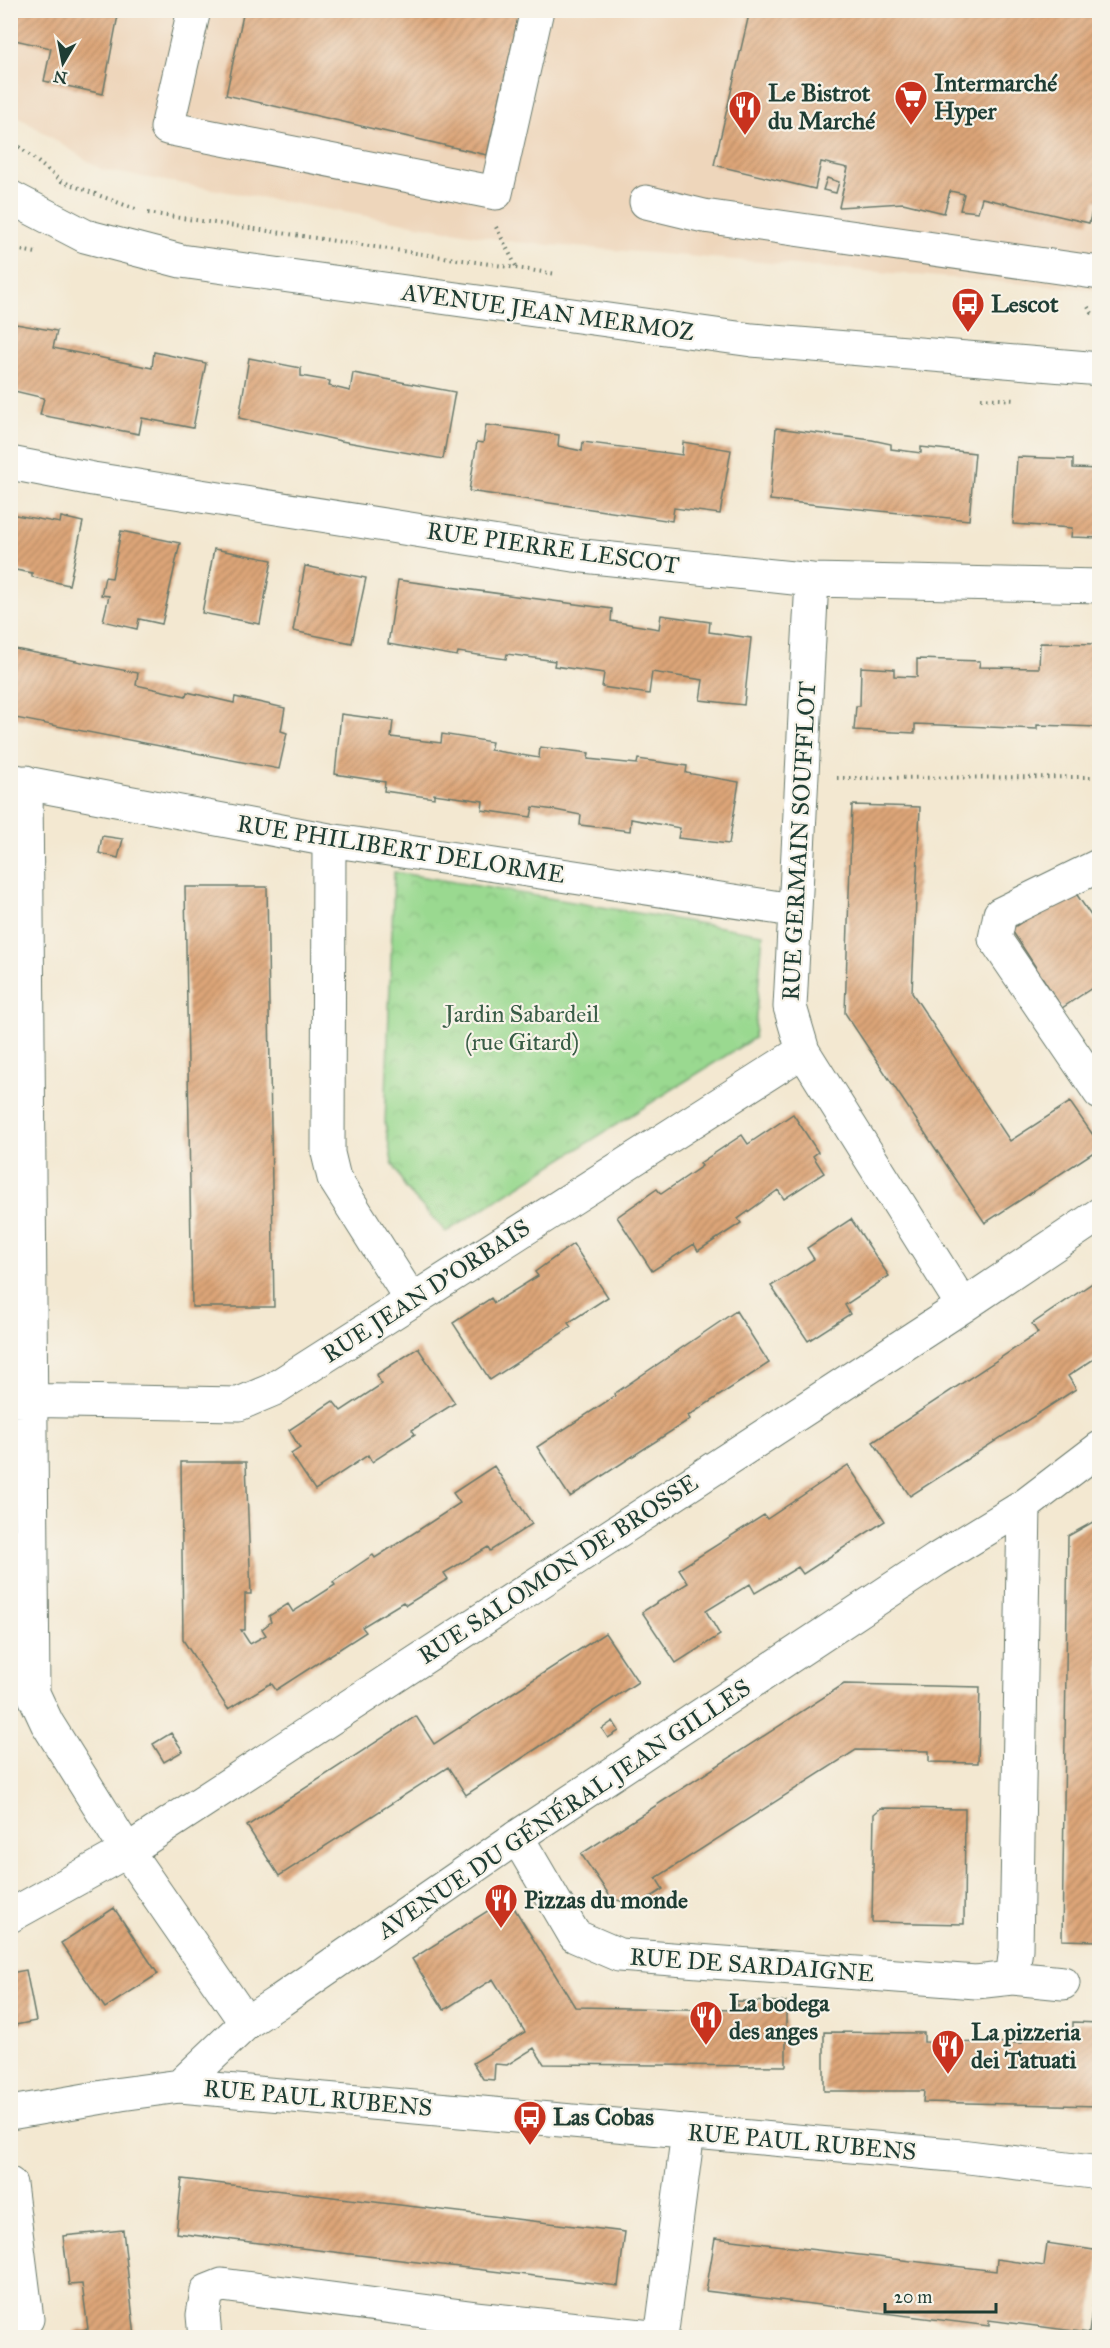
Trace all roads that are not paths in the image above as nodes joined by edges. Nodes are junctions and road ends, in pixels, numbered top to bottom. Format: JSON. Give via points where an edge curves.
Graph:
{"nodes":[{"id":1,"x":194,"y":10,"type":"edge"},
{"id":2,"x":537,"y":10,"type":"edge"},
{"id":3,"x":10,"y":197,"type":"edge"},
{"id":4,"x":646,"y":202,"type":"dead end"},
{"id":5,"x":1100,"y":273,"type":"edge"},
{"id":6,"x":1100,"y":369,"type":"edge"},
{"id":7,"x":10,"y":463,"type":"edge"},
{"id":8,"x":812,"y":580,"type":"junction"},
{"id":9,"x":1100,"y":586,"type":"edge"},
{"id":10,"x":18,"y":781,"type":"edge"},
{"id":11,"x":329,"y":840,"type":"junction"},
{"id":12,"x":1097,"y":872,"type":"edge"},
{"id":13,"x":793,"y":910,"type":"junction"},
{"id":14,"x":803,"y":1051,"type":"junction"},
{"id":15,"x":1100,"y":1093,"type":"edge"},
{"id":16,"x":1100,"y":1214,"type":"edge"},
{"id":17,"x":412,"y":1300,"type":"junction"},
{"id":18,"x":963,"y":1306,"type":"junction"},
{"id":19,"x":21,"y":1400,"type":"edge"},
{"id":20,"x":1100,"y":1448,"type":"edge"},
{"id":21,"x":1024,"y":1506,"type":"junction"},
{"id":22,"x":517,"y":1837,"type":"junction"},
{"id":23,"x":127,"y":1851,"type":"junction"},
{"id":24,"x":10,"y":1916,"type":"edge"},
{"id":25,"x":1012,"y":1978,"type":"junction"},
{"id":26,"x":1064,"y":1983,"type":"dead end"},
{"id":27,"x":246,"y":2023,"type":"junction"},
{"id":28,"x":180,"y":2086,"type":"junction"},
{"id":29,"x":10,"y":2113,"type":"edge"},
{"id":30,"x":688,"y":2132,"type":"junction"},
{"id":31,"x":1100,"y":2173,"type":"edge"},
{"id":32,"x":10,"y":2184,"type":"edge"},
{"id":33,"x":10,"y":2321,"type":"edge"},
{"id":34,"x":476,"y":2328,"type":"edge"},
{"id":35,"x":204,"y":2337,"type":"edge"},
{"id":36,"x":661,"y":2337,"type":"edge"}],
"edges":[{"from":1,"to":2,"type":"street","via":[[166,128],[496,194]]},
{"from":3,"to":6,"type":"street","name":"AVENUE JEAN MERMOZ","via":[[85,236],[181,261],[752,340]]},
{"from":4,"to":5,"type":"street","via":[[704,216]]},
{"from":7,"to":8,"type":"street","name":"RUE PIERRE LESCOT","via":[[574,555]]},
{"from":8,"to":9,"type":"street","name":"RUE PIERRE LESCOT"},
{"from":8,"to":13,"type":"street","name":"RUE GERMAIN SOUFFLOT"},
{"from":10,"to":11,"type":"street","name":"RUE PHILIBERT DELORME"},
{"from":10,"to":19,"type":"street"},
{"from":11,"to":13,"type":"street","name":"RUE PHILIBERT DELORME"},
{"from":11,"to":17,"type":"street","via":[[328,1153],[334,1178]]},
{"from":12,"to":15,"type":"street","via":[[1000,914],[995,939]]},
{"from":13,"to":14,"type":"street","name":"RUE GERMAIN SOUFFLOT","via":[[790,1007]]},
{"from":14,"to":17,"type":"street","name":"RUE JEAN D'ORBAIS"},
{"from":14,"to":18,"type":"street","name":"RUE GERMAIN SOUFFLOT"},
{"from":16,"to":18,"type":"street","name":"RUE SALOMON DE BROSSE"},
{"from":17,"to":19,"type":"street","name":"RUE JEAN D'ORBAIS","via":[[272,1390],[239,1404]]},
{"from":18,"to":23,"type":"street","name":"RUE SALOMON DE BROSSE"},
{"from":19,"to":23,"type":"street","via":[[33,1693],[47,1723]]},
{"from":20,"to":21,"type":"street","name":"AVENUE DU GÉNÉRAL JEAN GILLES"},
{"from":21,"to":22,"type":"street","name":"AVENUE DU GÉNÉRAL JEAN GILLES"},
{"from":21,"to":25,"type":"street"},
{"from":22,"to":25,"type":"street","name":"RUE DE SARDAIGNE","via":[[575,1936],[619,1955],[976,1982]]},
{"from":22,"to":27,"type":"street","name":"AVENUE DU GÉNÉRAL JEAN GILLES"},
{"from":23,"to":24,"type":"street","name":"RUE SALOMON DE BROSSE"},
{"from":23,"to":27,"type":"street"},
{"from":25,"to":26,"type":"street","name":"RUE DE SARDAIGNE"},
{"from":27,"to":28,"type":"street","name":"AVENUE DU GÉNÉRAL JEAN GILLES"},
{"from":28,"to":29,"type":"street"},
{"from":28,"to":30,"type":"street","name":"RUE PAUL RUBENS"},
{"from":30,"to":31,"type":"street","name":"RUE PAUL RUBENS","via":[[952,2155]]},
{"from":30,"to":36,"type":"street"},
{"from":32,"to":33,"type":"street","via":[[27,2319]]},
{"from":34,"to":35,"type":"street","via":[[222,2284],[207,2291]]},
{"from":34,"to":36,"type":"street"}]}
